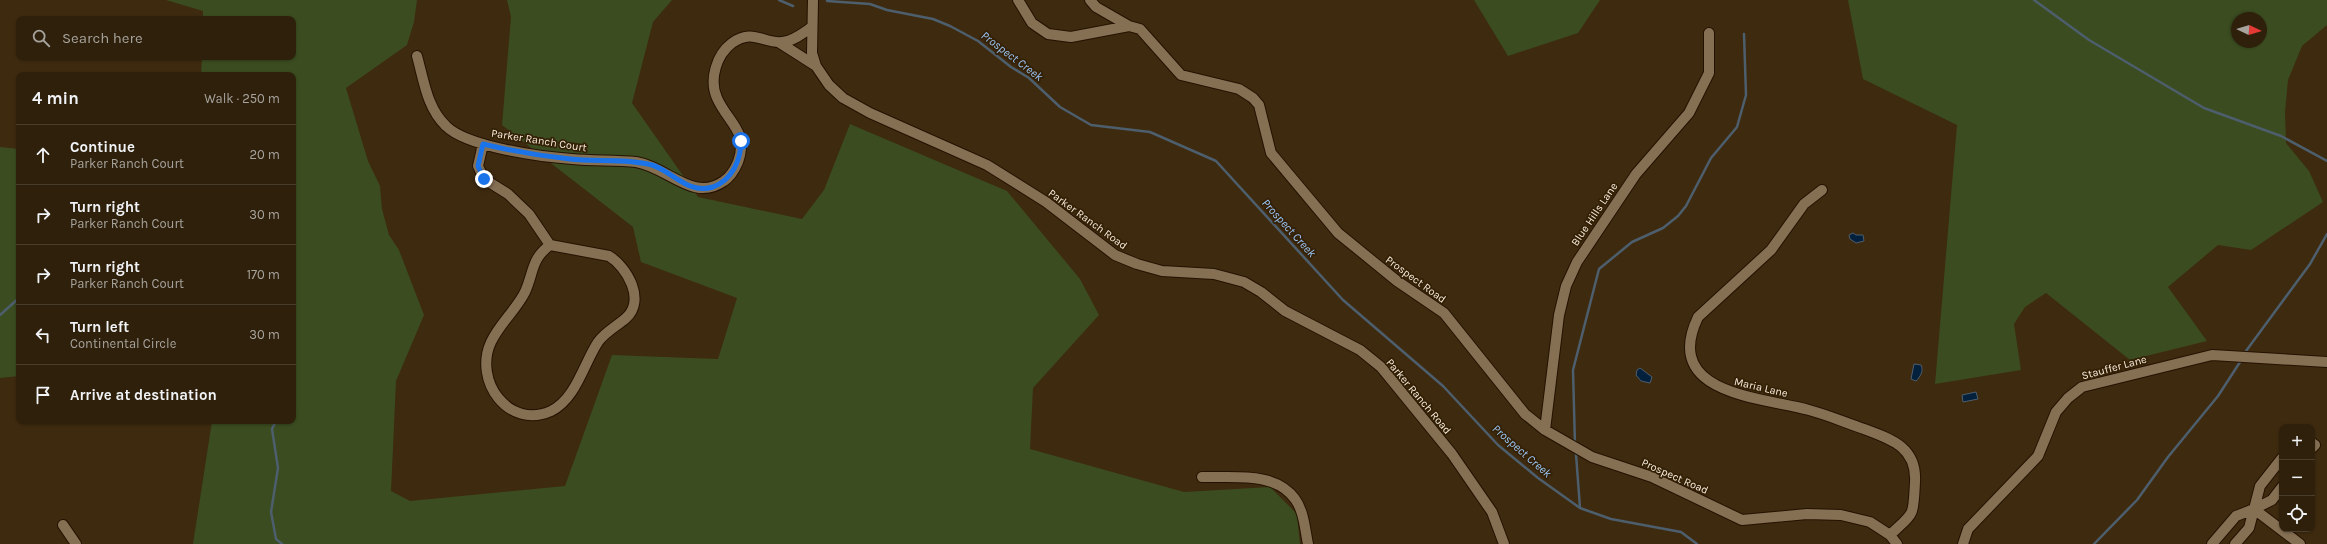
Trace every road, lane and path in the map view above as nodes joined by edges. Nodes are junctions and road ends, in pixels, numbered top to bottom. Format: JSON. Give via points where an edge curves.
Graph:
{"nodes":[{"id":1,"x":813,"y":0,"type":"edge"},
{"id":2,"x":1018,"y":0,"type":"edge"},
{"id":3,"x":1090,"y":0,"type":"edge"},
{"id":4,"x":1129,"y":26,"type":"junction"},
{"id":5,"x":812,"y":27,"type":"junction"},
{"id":6,"x":1709,"y":33,"type":"dead end"},
{"id":7,"x":780,"y":43,"type":"junction"},
{"id":8,"x":417,"y":56,"type":"dead end"},
{"id":9,"x":816,"y":66,"type":"junction"},
{"id":10,"x":483,"y":144,"type":"junction"},
{"id":11,"x":1822,"y":190,"type":"dead end"},
{"id":12,"x":550,"y":245,"type":"junction"},
{"id":13,"x":2327,"y":362,"type":"edge"},
{"id":14,"x":1545,"y":430,"type":"junction"},
{"id":15,"x":2280,"y":460,"type":"edge"},
{"id":16,"x":1202,"y":477,"type":"dead end"},
{"id":17,"x":2279,"y":491,"type":"edge"},
{"id":18,"x":2254,"y":509,"type":"junction"},
{"id":19,"x":64,"y":526,"type":"dead end"},
{"id":20,"x":1890,"y":535,"type":"junction"},
{"id":21,"x":76,"y":544,"type":"edge"},
{"id":22,"x":1308,"y":544,"type":"edge"},
{"id":23,"x":1504,"y":544,"type":"edge"},
{"id":24,"x":1897,"y":544,"type":"edge"},
{"id":25,"x":1963,"y":544,"type":"edge"},
{"id":26,"x":2212,"y":544,"type":"edge"},
{"id":27,"x":2235,"y":544,"type":"edge"},
{"id":28,"x":2300,"y":544,"type":"edge"}],
"edges":[{"from":1,"to":5,"type":"street","name":"Parker Ranch Road"},
{"from":2,"to":4,"type":"street","via":[[1032,23],[1048,34],[1070,37]]},
{"from":3,"to":4,"type":"street","name":"Prospect Road","via":[[1096,7]]},
{"from":4,"to":14,"type":"street","name":"Prospect Road","via":[[1140,29],[1181,75],[1239,89],[1253,98],[1259,106],[1271,153],[1338,233],[1397,281],[1444,314],[1525,414]]},
{"from":5,"to":7,"type":"street","via":[[789,41]]},
{"from":5,"to":9,"type":"street","name":"Parker Ranch Road","via":[[812,53]]},
{"from":6,"to":14,"type":"street","name":"Blue Hills Lane","via":[[1709,73],[1689,113],[1636,174],[1577,262],[1566,286],[1559,315]]},
{"from":7,"to":9,"type":"street","name":"Parker Ranch Road"},
{"from":7,"to":10,"type":"street","name":"Parker Ranch Court","via":[[760,36],[741,38],[731,44],[718,59],[713,78],[717,98],[738,131],[741,152],[735,168],[724,181],[712,187],[703,188],[678,182],[668,173],[653,166],[635,162],[570,159]]},
{"from":8,"to":10,"type":"street","name":"Parker Ranch Court","via":[[431,107],[446,126],[465,140]]},
{"from":9,"to":23,"type":"street","name":"Parker Ranch Road","via":[[829,85],[843,98],[870,113],[987,165],[1046,202],[1115,255],[1162,271],[1214,274],[1244,282],[1285,311],[1360,350],[1381,367],[1452,454],[1492,512]]},
{"from":10,"to":12,"type":"street","via":[[478,166],[484,179],[519,204]]},
{"from":11,"to":20,"type":"street","name":"Maria Lane","via":[[1804,204],[1771,250],[1698,317],[1692,330],[1691,352],[1693,362],[1708,380],[1726,391],[1810,410],[1891,439],[1907,451],[1914,463],[1914,511],[1908,521]]},
{"from":12,"to":12,"type":"street","via":[[534,261],[524,292],[496,331],[486,352],[486,374],[494,392],[505,407],[536,414],[551,411],[564,401],[599,340],[626,318],[633,301],[626,271],[614,259]]},
{"from":13,"to":25,"type":"street","name":"Stauffer Lane","via":[[2212,355],[2082,388],[2068,398],[2056,412],[2038,456],[1968,529]]},
{"from":14,"to":20,"type":"street","name":"Prospect Road","via":[[1592,457],[1652,477],[1742,520],[1807,514],[1841,514],[1870,522]]},
{"from":15,"to":18,"type":"street","via":[[2260,486]]},
{"from":16,"to":22,"type":"street","via":[[1266,479],[1285,488],[1296,500]]},
{"from":17,"to":18,"type":"street","via":[[2272,500]]},
{"from":18,"to":26,"type":"street","via":[[2236,516]]},
{"from":18,"to":27,"type":"street","via":[[2249,528]]},
{"from":18,"to":28,"type":"street"},
{"from":19,"to":21,"type":"street"},
{"from":20,"to":24,"type":"street","name":"Prospect Road"}]}
